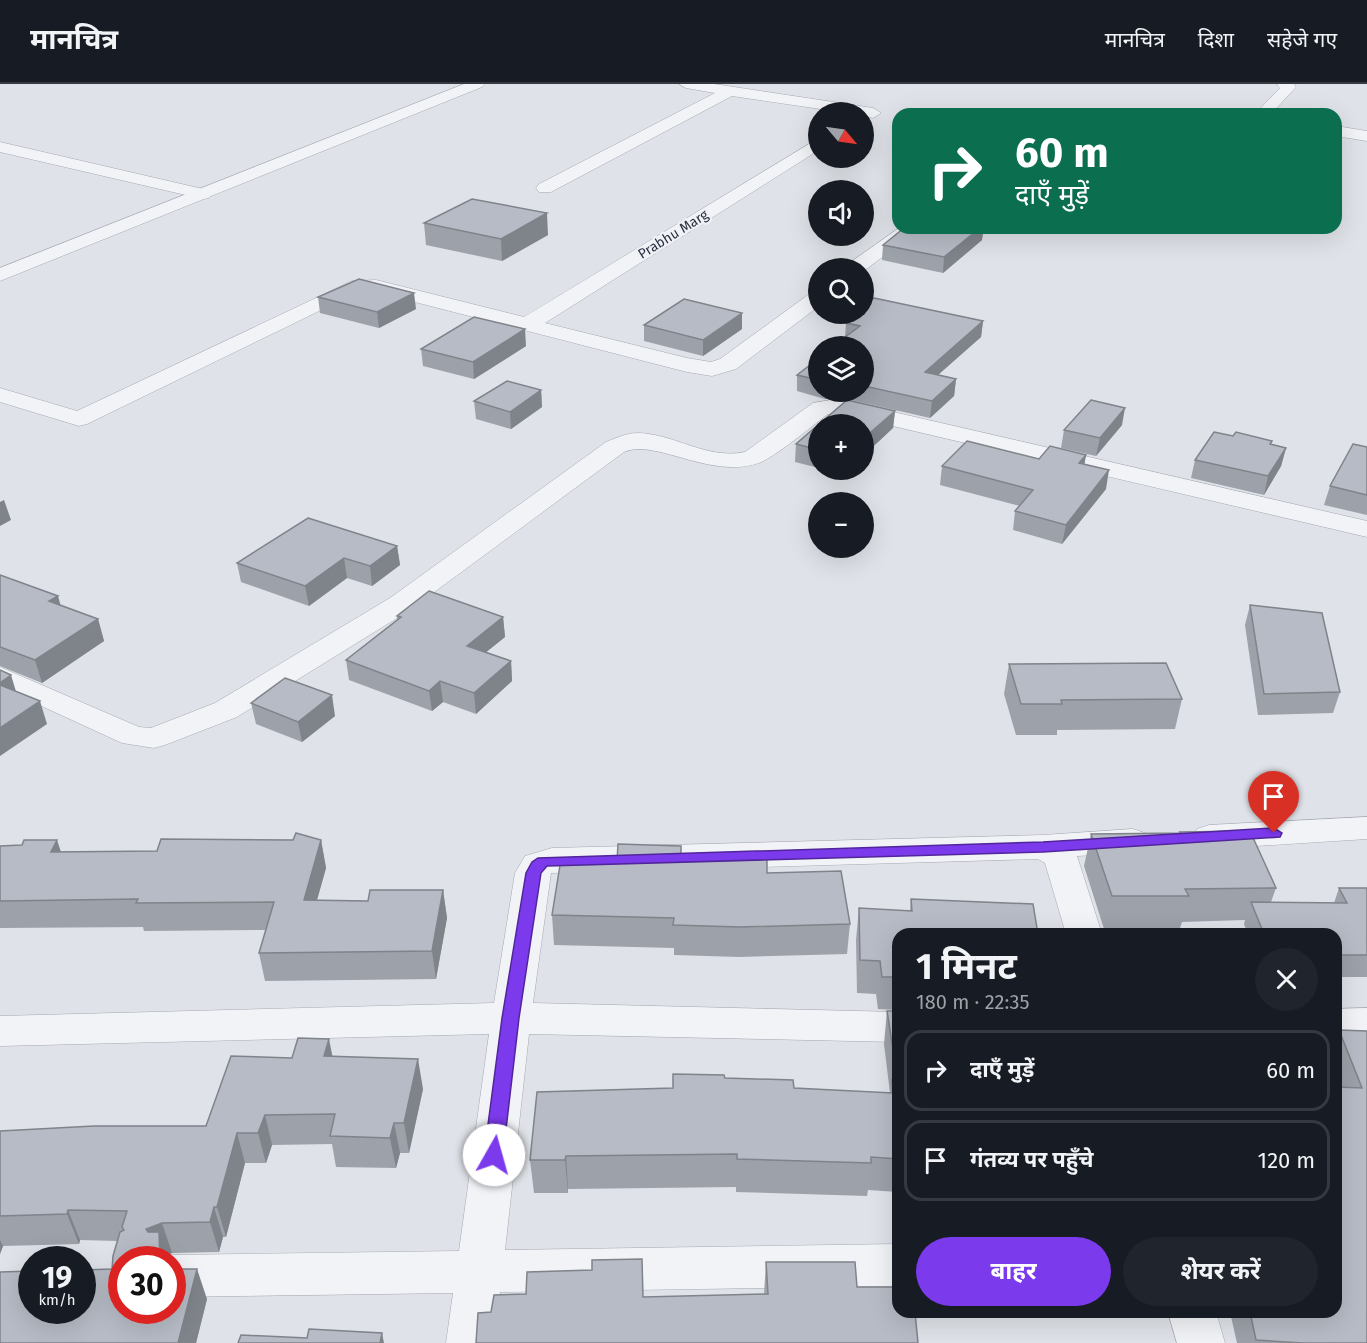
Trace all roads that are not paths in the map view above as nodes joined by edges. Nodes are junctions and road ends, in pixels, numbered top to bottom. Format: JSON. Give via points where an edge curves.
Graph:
{"nodes":[{"id":1,"x":477,"y":84,"type":"edge"},
{"id":2,"x":686,"y":84,"type":"edge"},
{"id":3,"x":1284,"y":84,"type":"edge"},
{"id":4,"x":730,"y":91,"type":"junction"},
{"id":5,"x":808,"y":103,"type":"edge"},
{"id":6,"x":1269,"y":108,"type":"edge"},
{"id":7,"x":1342,"y":132,"type":"edge"},
{"id":8,"x":1367,"y":136,"type":"edge"},
{"id":9,"x":0,"y":147,"type":"edge"},
{"id":10,"x":808,"y":150,"type":"edge"},
{"id":11,"x":545,"y":188,"type":"dead end"},
{"id":12,"x":203,"y":194,"type":"junction"},
{"id":13,"x":903,"y":234,"type":"edge"},
{"id":14,"x":869,"y":258,"type":"edge"},
{"id":15,"x":0,"y":275,"type":"edge"},
{"id":16,"x":808,"y":304,"type":"edge"},
{"id":17,"x":528,"y":324,"type":"junction"},
{"id":18,"x":0,"y":395,"type":"edge"},
{"id":19,"x":1367,"y":529,"type":"edge"},
{"id":20,"x":0,"y":676,"type":"edge"},
{"id":21,"x":1367,"y":828,"type":"edge"},
{"id":22,"x":1043,"y":847,"type":"junction"},
{"id":23,"x":1081,"y":928,"type":"edge"},
{"id":24,"x":511,"y":1018,"type":"junction"},
{"id":25,"x":1367,"y":1023,"type":"edge"},
{"id":26,"x":1342,"y":1024,"type":"edge"},
{"id":27,"x":892,"y":1027,"type":"edge"},
{"id":28,"x":0,"y":1032,"type":"edge"},
{"id":29,"x":892,"y":1265,"type":"edge"},
{"id":30,"x":479,"y":1270,"type":"junction"},
{"id":31,"x":186,"y":1276,"type":"edge"},
{"id":32,"x":1194,"y":1318,"type":"edge"},
{"id":33,"x":470,"y":1343,"type":"edge"},
{"id":34,"x":1201,"y":1343,"type":"edge"}],
"edges":[{"from":1,"to":12,"type":"street"},
{"from":2,"to":4,"type":"street"},
{"from":3,"to":6,"type":"street","via":[[1289,87]]},
{"from":4,"to":5,"type":"street"},
{"from":4,"to":11,"type":"street"},
{"from":7,"to":8,"type":"street"},
{"from":9,"to":12,"type":"street"},
{"from":10,"to":17,"type":"street","name":"Prabhu Marg"},
{"from":12,"to":15,"type":"street"},
{"from":13,"to":14,"type":"street"},
{"from":16,"to":17,"type":"street","via":[[728,364],[712,369]]},
{"from":17,"to":18,"type":"street","via":[[376,286],[359,286],[79,419]]},
{"from":19,"to":20,"type":"street","via":[[828,406],[745,460],[717,460],[638,440],[615,447],[400,604],[226,710],[154,738],[133,735]]},
{"from":21,"to":22,"type":"street"},
{"from":22,"to":23,"type":"street","via":[[1062,861]]},
{"from":22,"to":24,"type":"street","via":[[544,861],[534,873]]},
{"from":24,"to":27,"type":"street"},
{"from":24,"to":28,"type":"street"},
{"from":24,"to":30,"type":"street"},
{"from":25,"to":26,"type":"street"},
{"from":29,"to":30,"type":"street"},
{"from":30,"to":31,"type":"street"},
{"from":30,"to":33,"type":"street"},
{"from":32,"to":34,"type":"street"}]}
